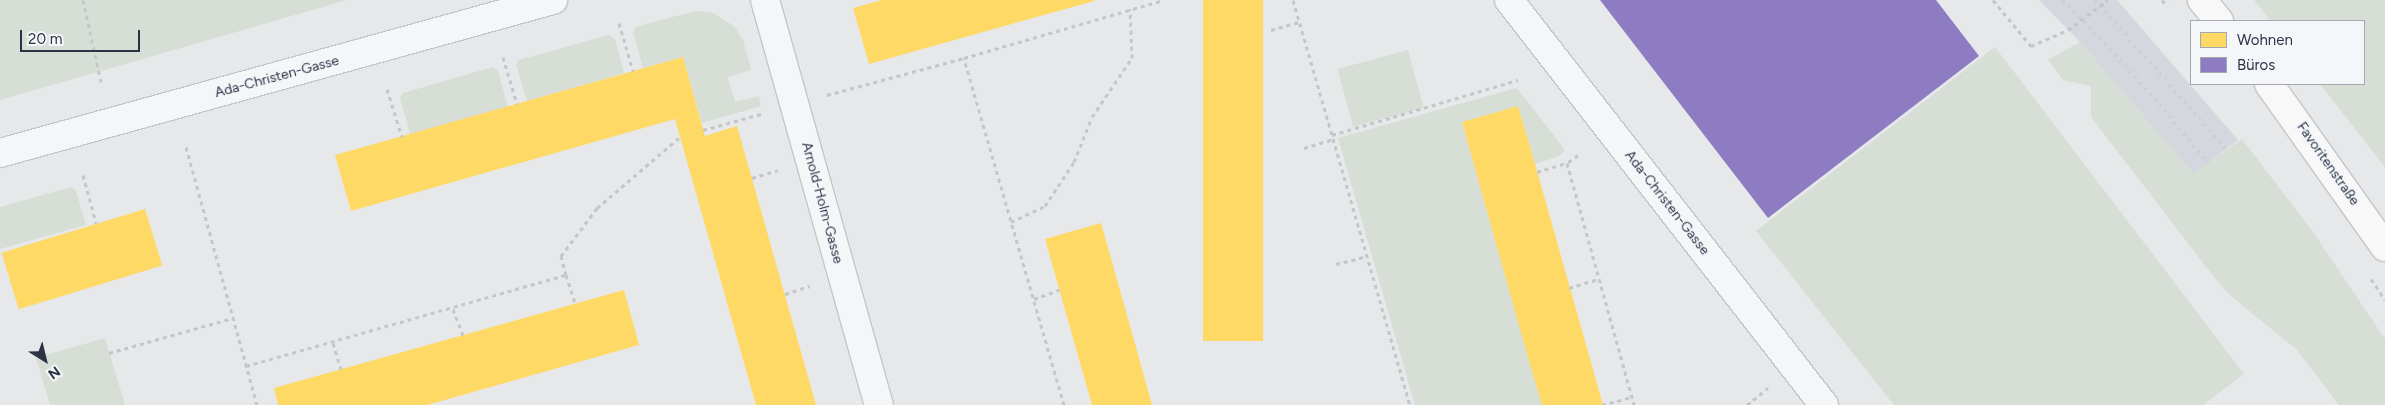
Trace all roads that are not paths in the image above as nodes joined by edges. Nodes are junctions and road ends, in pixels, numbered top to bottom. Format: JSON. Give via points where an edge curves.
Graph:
{"nodes":[{"id":1,"x":553,"y":0,"type":"edge"},
{"id":2,"x":764,"y":0,"type":"edge"},
{"id":3,"x":1509,"y":0,"type":"edge"},
{"id":4,"x":2202,"y":0,"type":"edge"},
{"id":5,"x":2218,"y":20,"type":"edge"},
{"id":6,"x":2270,"y":85,"type":"edge"},
{"id":7,"x":0,"y":154,"type":"edge"},
{"id":8,"x":2385,"y":247,"type":"edge"},
{"id":9,"x":879,"y":405,"type":"edge"},
{"id":10,"x":1824,"y":405,"type":"edge"}],
"edges":[{"from":1,"to":7,"type":"street","name":"Ada-Christen-Gasse"},
{"from":2,"to":9,"type":"street","name":"Arnold-Holm-Gasse"},
{"from":3,"to":10,"type":"street","name":"Ada-Christen-Gasse"},
{"from":4,"to":5,"type":"main road"},
{"from":6,"to":8,"type":"main road","name":"Favoritenstraße"}]}
